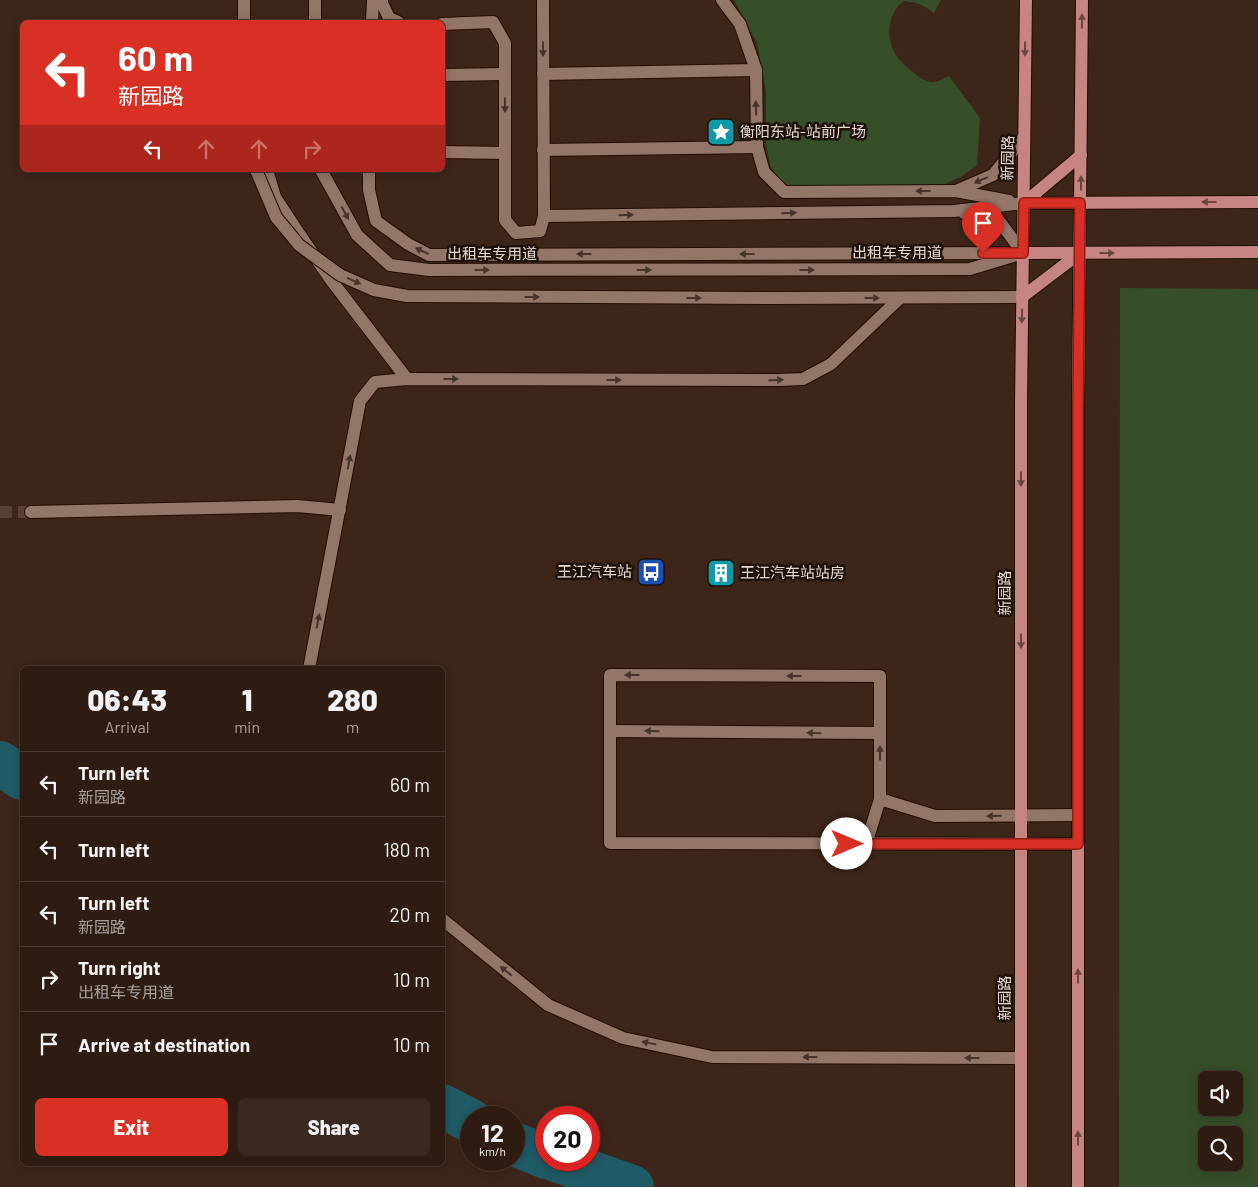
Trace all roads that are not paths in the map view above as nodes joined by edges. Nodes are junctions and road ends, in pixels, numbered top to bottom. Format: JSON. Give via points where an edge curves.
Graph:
{"nodes":[{"id":1,"x":244,"y":0,"type":"edge"},
{"id":2,"x":315,"y":0,"type":"edge"},
{"id":3,"x":372,"y":0,"type":"edge"},
{"id":4,"x":382,"y":0,"type":"edge"},
{"id":5,"x":543,"y":0,"type":"edge"},
{"id":6,"x":722,"y":0,"type":"edge"},
{"id":7,"x":1026,"y":0,"type":"edge"},
{"id":8,"x":1082,"y":0,"type":"edge"},
{"id":9,"x":244,"y":20,"type":"edge"},
{"id":10,"x":315,"y":20,"type":"edge"},
{"id":11,"x":372,"y":20,"type":"edge"},
{"id":12,"x":394,"y":20,"type":"edge"},
{"id":13,"x":445,"y":24,"type":"edge"},
{"id":14,"x":756,"y":70,"type":"junction"},
{"id":15,"x":505,"y":74,"type":"junction"},
{"id":16,"x":543,"y":74,"type":"junction"},
{"id":17,"x":445,"y":75,"type":"edge"},
{"id":18,"x":1024,"y":137,"type":"junction"},
{"id":19,"x":757,"y":147,"type":"junction"},
{"id":20,"x":543,"y":150,"type":"junction"},
{"id":21,"x":445,"y":152,"type":"edge"},
{"id":22,"x":505,"y":153,"type":"junction"},
{"id":23,"x":1081,"y":155,"type":"junction"},
{"id":24,"x":257,"y":172,"type":"edge"},
{"id":25,"x":268,"y":172,"type":"edge"},
{"id":26,"x":322,"y":172,"type":"edge"},
{"id":27,"x":369,"y":172,"type":"edge"},
{"id":28,"x":956,"y":191,"type":"junction"},
{"id":29,"x":1258,"y":202,"type":"edge"},
{"id":30,"x":1024,"y":203,"type":"junction"},
{"id":31,"x":1080,"y":203,"type":"junction"},
{"id":32,"x":954,"y":211,"type":"junction"},
{"id":33,"x":544,"y":216,"type":"junction"},
{"id":34,"x":1258,"y":252,"type":"edge"},
{"id":35,"x":1023,"y":253,"type":"junction"},
{"id":36,"x":1080,"y":253,"type":"junction"},
{"id":37,"x":1022,"y":297,"type":"junction"},
{"id":38,"x":900,"y":298,"type":"junction"},
{"id":39,"x":407,"y":379,"type":"junction"},
{"id":40,"x":340,"y":510,"type":"junction"},
{"id":41,"x":31,"y":512,"type":"tunnel mouth"},
{"id":42,"x":310,"y":666,"type":"edge"},
{"id":43,"x":610,"y":731,"type":"junction"},
{"id":44,"x":880,"y":733,"type":"junction"},
{"id":45,"x":880,"y":799,"type":"junction"},
{"id":46,"x":1021,"y":815,"type":"junction"},
{"id":47,"x":1078,"y":815,"type":"junction"},
{"id":48,"x":866,"y":844,"type":"junction"},
{"id":49,"x":1021,"y":844,"type":"junction"},
{"id":50,"x":1078,"y":844,"type":"junction"},
{"id":51,"x":445,"y":921,"type":"edge"},
{"id":52,"x":1021,"y":1058,"type":"junction"},
{"id":53,"x":1021,"y":1187,"type":"edge"},
{"id":54,"x":1078,"y":1187,"type":"edge"}],
"edges":[{"from":1,"to":9,"type":"street"},
{"from":2,"to":10,"type":"street"},
{"from":3,"to":11,"type":"street"},
{"from":4,"to":12,"type":"street","via":[[389,18]]},
{"from":5,"to":16,"type":"street","one_way":true},
{"from":6,"to":14,"type":"street","via":[[740,24]]},
{"from":7,"to":18,"type":"main road","name":"新园路","one_way":true},
{"from":23,"to":8,"type":"main road","one_way":true},
{"from":13,"to":15,"type":"street","via":[[493,22],[505,43]]},
{"from":14,"to":16,"type":"street"},
{"from":19,"to":14,"type":"street","one_way":true},
{"from":15,"to":17,"type":"street"},
{"from":15,"to":22,"type":"street","one_way":true},
{"from":16,"to":20,"type":"street"},
{"from":18,"to":28,"type":"street","one_way":true,"via":[[993,175]]},
{"from":18,"to":30,"type":"main road","name":"新园路"},
{"from":19,"to":20,"type":"street"},
{"from":28,"to":19,"type":"street","one_way":true,"via":[[784,192],[764,172]]},
{"from":20,"to":33,"type":"street"},
{"from":21,"to":22,"type":"street"},
{"from":22,"to":33,"type":"street","via":[[505,220],[516,233],[524,233],[540,231]]},
{"from":23,"to":30,"type":"main road"},
{"from":31,"to":23,"type":"main road","one_way":true},
{"from":24,"to":38,"type":"street","one_way":true,"bridge":true,"via":[[276,217],[299,245],[340,274],[374,290],[407,296]]},
{"from":25,"to":39,"type":"street","via":[[275,197],[298,232]]},
{"from":26,"to":35,"type":"street","name":"出租车专用道","one_way":true,"via":[[358,235],[390,265],[429,270],[970,269]]},
{"from":35,"to":27,"type":"street","name":"出租车专用道","one_way":true,"via":[[429,255],[376,221],[369,190]]},
{"from":28,"to":30,"type":"street"},
{"from":29,"to":31,"type":"main road","one_way":true},
{"from":30,"to":31,"type":"main road"},
{"from":30,"to":32,"type":"street"},
{"from":30,"to":35,"type":"main road","name":"新园路"},
{"from":31,"to":36,"type":"main road"},
{"from":33,"to":32,"type":"street","one_way":true},
{"from":32,"to":35,"type":"street","via":[[1000,222]]},
{"from":36,"to":34,"type":"main road","one_way":true},
{"from":35,"to":36,"type":"main road"},
{"from":35,"to":37,"type":"main road","name":"新园路"},
{"from":36,"to":37,"type":"main road"},
{"from":36,"to":47,"type":"main road"},
{"from":37,"to":38,"type":"street"},
{"from":37,"to":46,"type":"main road","name":"新园路","one_way":true},
{"from":39,"to":38,"type":"street","one_way":true,"via":[[803,379],[831,364]]},
{"from":40,"to":39,"type":"street","one_way":true,"via":[[360,401],[375,382]]},
{"from":40,"to":41,"type":"street","via":[[297,506]]},
{"from":42,"to":40,"type":"street","one_way":true},
{"from":44,"to":43,"type":"street","one_way":true},
{"from":44,"to":43,"type":"street","one_way":true,"via":[[880,676],[610,675]]},
{"from":43,"to":48,"type":"street","via":[[610,843]]},
{"from":45,"to":44,"type":"street","one_way":true},
{"from":46,"to":45,"type":"street","one_way":true,"via":[[935,816]]},
{"from":45,"to":48,"type":"street"},
{"from":46,"to":47,"type":"street"},
{"from":46,"to":49,"type":"main road","name":"新园路"},
{"from":47,"to":50,"type":"main road"},
{"from":48,"to":49,"type":"street"},
{"from":49,"to":50,"type":"street"},
{"from":49,"to":52,"type":"main road","name":"新园路"},
{"from":54,"to":50,"type":"main road","one_way":true},
{"from":52,"to":51,"type":"street","one_way":true,"via":[[712,1056],[623,1038],[548,1005]]},
{"from":52,"to":53,"type":"main road","name":"新园路"}]}
